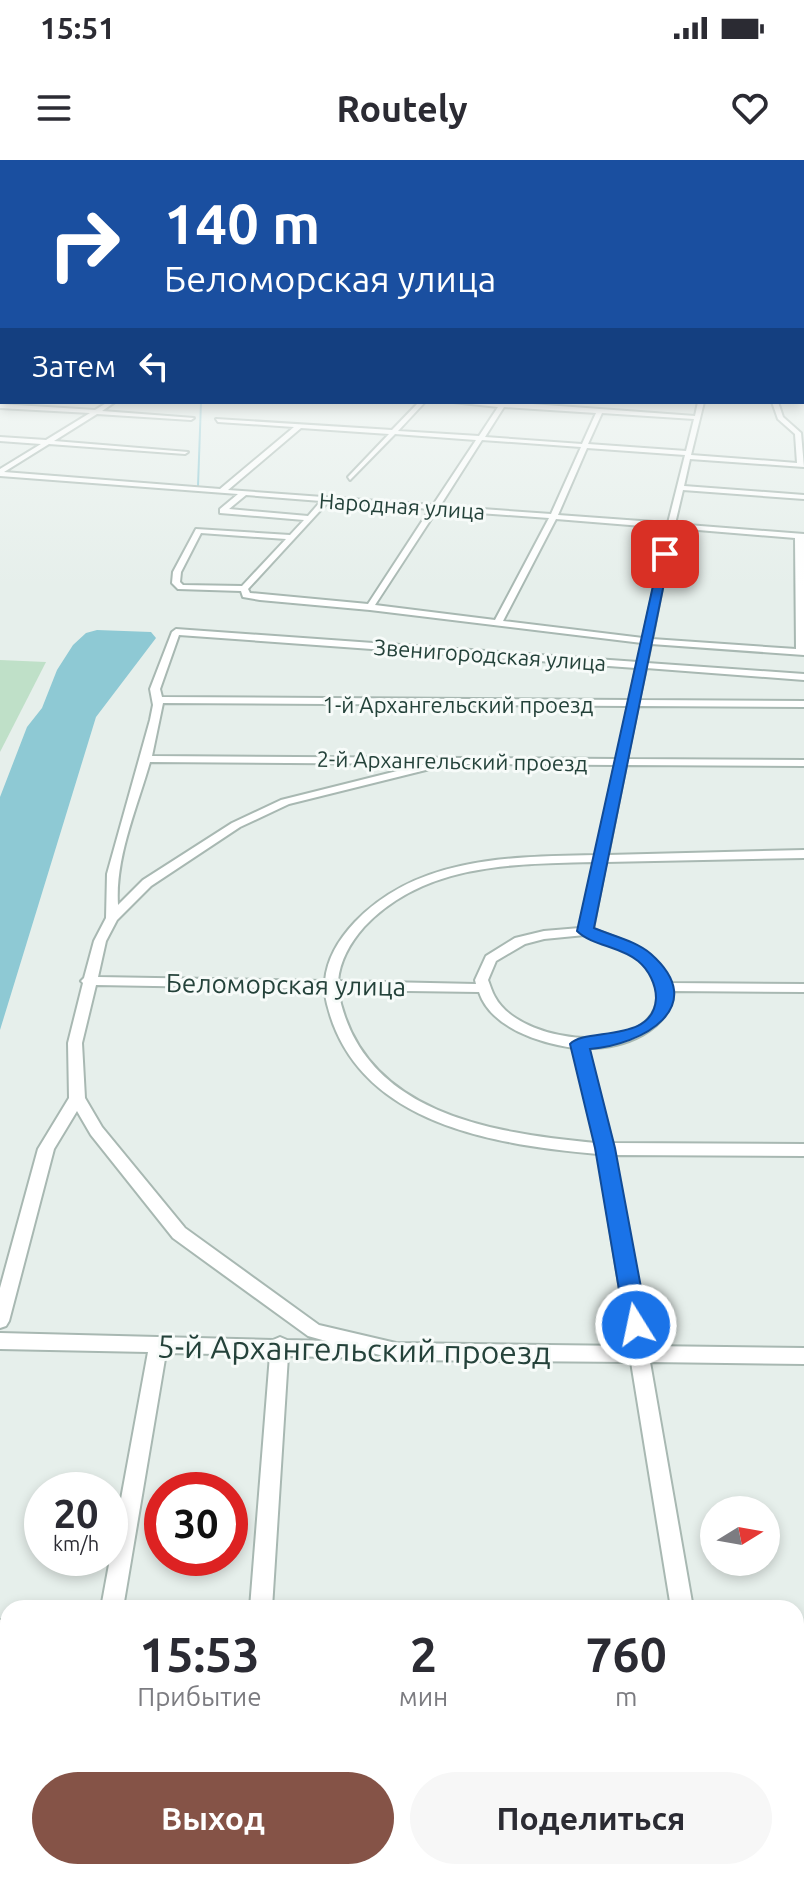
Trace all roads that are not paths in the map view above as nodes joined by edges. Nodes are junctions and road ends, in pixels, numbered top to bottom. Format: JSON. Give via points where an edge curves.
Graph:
{"nodes":[{"id":1,"x":73,"y":426,"type":"edge"},
{"id":2,"x":299,"y":426,"type":"edge"},
{"id":3,"x":303,"y":426,"type":"edge"},
{"id":4,"x":399,"y":426,"type":"edge"},
{"id":5,"x":490,"y":426,"type":"edge"},
{"id":6,"x":592,"y":426,"type":"edge"},
{"id":7,"x":696,"y":426,"type":"edge"},
{"id":8,"x":790,"y":426,"type":"edge"},
{"id":9,"x":393,"y":432,"type":"junction"},
{"id":10,"x":0,"y":439,"type":"edge"},
{"id":11,"x":483,"y":439,"type":"junction"},
{"id":12,"x":47,"y":443,"type":"junction"},
{"id":13,"x":583,"y":445,"type":"junction"},
{"id":14,"x":185,"y":452,"type":"dead end"},
{"id":15,"x":690,"y":455,"type":"junction"},
{"id":16,"x":802,"y":465,"type":"edge"},
{"id":17,"x":0,"y":473,"type":"edge"},
{"id":18,"x":350,"y":478,"type":"dead end"},
{"id":19,"x":681,"y":488,"type":"junction"},
{"id":20,"x":222,"y":491,"type":"junction"},
{"id":21,"x":244,"y":493,"type":"junction"},
{"id":22,"x":804,"y":497,"type":"edge"},
{"id":23,"x":326,"y":500,"type":"junction"},
{"id":24,"x":436,"y":508,"type":"junction"},
{"id":25,"x":553,"y":517,"type":"junction"},
{"id":26,"x":310,"y":518,"type":"junction"},
{"id":27,"x":671,"y":525,"type":"junction"},
{"id":28,"x":801,"y":535,"type":"edge"},
{"id":29,"x":293,"y":537,"type":"junction"},
{"id":30,"x":244,"y":589,"type":"junction"},
{"id":31,"x":370,"y":607,"type":"junction"},
{"id":32,"x":498,"y":623,"type":"junction"},
{"id":33,"x":647,"y":641,"type":"junction"},
{"id":34,"x":802,"y":652,"type":"edge"},
{"id":35,"x":641,"y":666,"type":"junction"},
{"id":36,"x":804,"y":677,"type":"edge"},
{"id":37,"x":160,"y":700,"type":"junction"},
{"id":38,"x":804,"y":704,"type":"edge"},
{"id":39,"x":635,"y":706,"type":"junction"},
{"id":40,"x":148,"y":759,"type":"junction"},
{"id":41,"x":449,"y":761,"type":"junction"},
{"id":42,"x":623,"y":763,"type":"junction"},
{"id":43,"x":804,"y":763,"type":"edge"},
{"id":44,"x":804,"y":854,"type":"edge"},
{"id":45,"x":601,"y":857,"type":"junction"},
{"id":46,"x":112,"y":918,"type":"junction"},
{"id":47,"x":586,"y":931,"type":"junction"},
{"id":48,"x":88,"y":981,"type":"junction"},
{"id":49,"x":331,"y":986,"type":"junction"},
{"id":50,"x":665,"y":987,"type":"junction"},
{"id":51,"x":483,"y":988,"type":"junction"},
{"id":52,"x":804,"y":988,"type":"edge"},
{"id":53,"x":580,"y":1044,"type":"junction"},
{"id":54,"x":77,"y":1098,"type":"junction"},
{"id":55,"x":605,"y":1148,"type":"junction"},
{"id":56,"x":804,"y":1150,"type":"edge"},
{"id":57,"x":0,"y":1321,"type":"edge"},
{"id":58,"x":0,"y":1341,"type":"edge"},
{"id":59,"x":280,"y":1345,"type":"junction"},
{"id":60,"x":158,"y":1347,"type":"junction"},
{"id":61,"x":400,"y":1352,"type":"junction"},
{"id":62,"x":642,"y":1354,"type":"junction"},
{"id":63,"x":804,"y":1356,"type":"edge"},
{"id":64,"x":113,"y":1600,"type":"edge"},
{"id":65,"x":262,"y":1600,"type":"edge"},
{"id":66,"x":681,"y":1600,"type":"edge"}],
"edges":[{"from":1,"to":12,"type":"street"},
{"from":2,"to":20,"type":"street"},
{"from":3,"to":9,"type":"street"},
{"from":4,"to":9,"type":"street"},
{"from":5,"to":11,"type":"street"},
{"from":6,"to":13,"type":"street"},
{"from":7,"to":15,"type":"street"},
{"from":8,"to":16,"type":"street","via":[[798,433]]},
{"from":9,"to":11,"type":"street"},
{"from":9,"to":18,"type":"street"},
{"from":10,"to":12,"type":"street"},
{"from":11,"to":13,"type":"street"},
{"from":11,"to":24,"type":"street"},
{"from":12,"to":14,"type":"street"},
{"from":12,"to":17,"type":"street"},
{"from":13,"to":15,"type":"street"},
{"from":13,"to":25,"type":"street"},
{"from":15,"to":16,"type":"street"},
{"from":15,"to":19,"type":"street"},
{"from":17,"to":20,"type":"street","name":"Народная улица"},
{"from":19,"to":22,"type":"street"},
{"from":19,"to":27,"type":"street"},
{"from":20,"to":21,"type":"street","name":"Народная улица"},
{"from":21,"to":23,"type":"street","name":"Народная улица"},
{"from":21,"to":26,"type":"street","via":[[222,510]]},
{"from":23,"to":24,"type":"street","name":"Народная улица"},
{"from":23,"to":26,"type":"street"},
{"from":24,"to":25,"type":"street","name":"Народная улица"},
{"from":24,"to":31,"type":"street"},
{"from":25,"to":27,"type":"street","name":"Народная улица"},
{"from":25,"to":32,"type":"street"},
{"from":26,"to":29,"type":"street"},
{"from":27,"to":28,"type":"street","name":"Народная улица"},
{"from":27,"to":33,"type":"street"},
{"from":28,"to":34,"type":"street"},
{"from":29,"to":30,"type":"street"},
{"from":29,"to":30,"type":"street","via":[[199,531],[176,583]]},
{"from":30,"to":31,"type":"street","via":[[246,595],[260,598]]},
{"from":31,"to":32,"type":"street"},
{"from":32,"to":33,"type":"street"},
{"from":33,"to":34,"type":"street"},
{"from":33,"to":35,"type":"street"},
{"from":35,"to":36,"type":"street","name":"Звенигородская улица"},
{"from":35,"to":37,"type":"street","name":"Звенигородская улица","via":[[176,632],[155,689]]},
{"from":35,"to":39,"type":"street"},
{"from":37,"to":39,"type":"street","name":"1-й Архангельский проезд"},
{"from":37,"to":40,"type":"street"},
{"from":38,"to":39,"type":"street","name":"1-й Архангельский проезд"},
{"from":39,"to":42,"type":"street"},
{"from":40,"to":41,"type":"street","name":"2-й Архангельский проезд"},
{"from":40,"to":46,"type":"street","via":[[109,886]]},
{"from":41,"to":42,"type":"street","name":"2-й Архангельский проезд"},
{"from":41,"to":46,"type":"street","via":[[285,802],[236,825],[147,883]]},
{"from":42,"to":43,"type":"street","name":"2-й Архангельский проезд"},
{"from":42,"to":45,"type":"street"},
{"from":44,"to":45,"type":"street"},
{"from":45,"to":47,"type":"street"},
{"from":45,"to":49,"type":"street","via":[[486,864],[434,876],[375,909],[357,928],[335,964]]},
{"from":46,"to":48,"type":"street"},
{"from":47,"to":50,"type":"street","via":[[646,959]]},
{"from":47,"to":51,"type":"street","via":[[541,935],[504,949],[484,974]]},
{"from":48,"to":49,"type":"street","name":"Беломорская улица"},
{"from":48,"to":54,"type":"street","via":[[75,1043]]},
{"from":49,"to":51,"type":"street","name":"Беломорская улица"},
{"from":49,"to":55,"type":"street","via":[[350,1049],[376,1080],[411,1104],[497,1137]]},
{"from":50,"to":52,"type":"street"},
{"from":50,"to":53,"type":"street","via":[[655,1021],[610,1042]]},
{"from":51,"to":53,"type":"street","via":[[494,1009],[514,1026],[534,1036]]},
{"from":53,"to":55,"type":"street"},
{"from":54,"to":57,"type":"street","via":[[46,1149]]},
{"from":54,"to":61,"type":"street","via":[[96,1131],[179,1233],[211,1259],[314,1331]]},
{"from":55,"to":56,"type":"street"},
{"from":55,"to":62,"type":"street"},
{"from":58,"to":60,"type":"street","name":"5-й Архангельский проезд"},
{"from":59,"to":60,"type":"street","name":"5-й Архангельский проезд"},
{"from":59,"to":61,"type":"street","name":"5-й Архангельский проезд"},
{"from":59,"to":65,"type":"street"},
{"from":60,"to":64,"type":"street"},
{"from":61,"to":62,"type":"street","name":"5-й Архангельский проезд"},
{"from":62,"to":63,"type":"street","name":"5-й Архангельский проезд"},
{"from":62,"to":66,"type":"street"}]}
